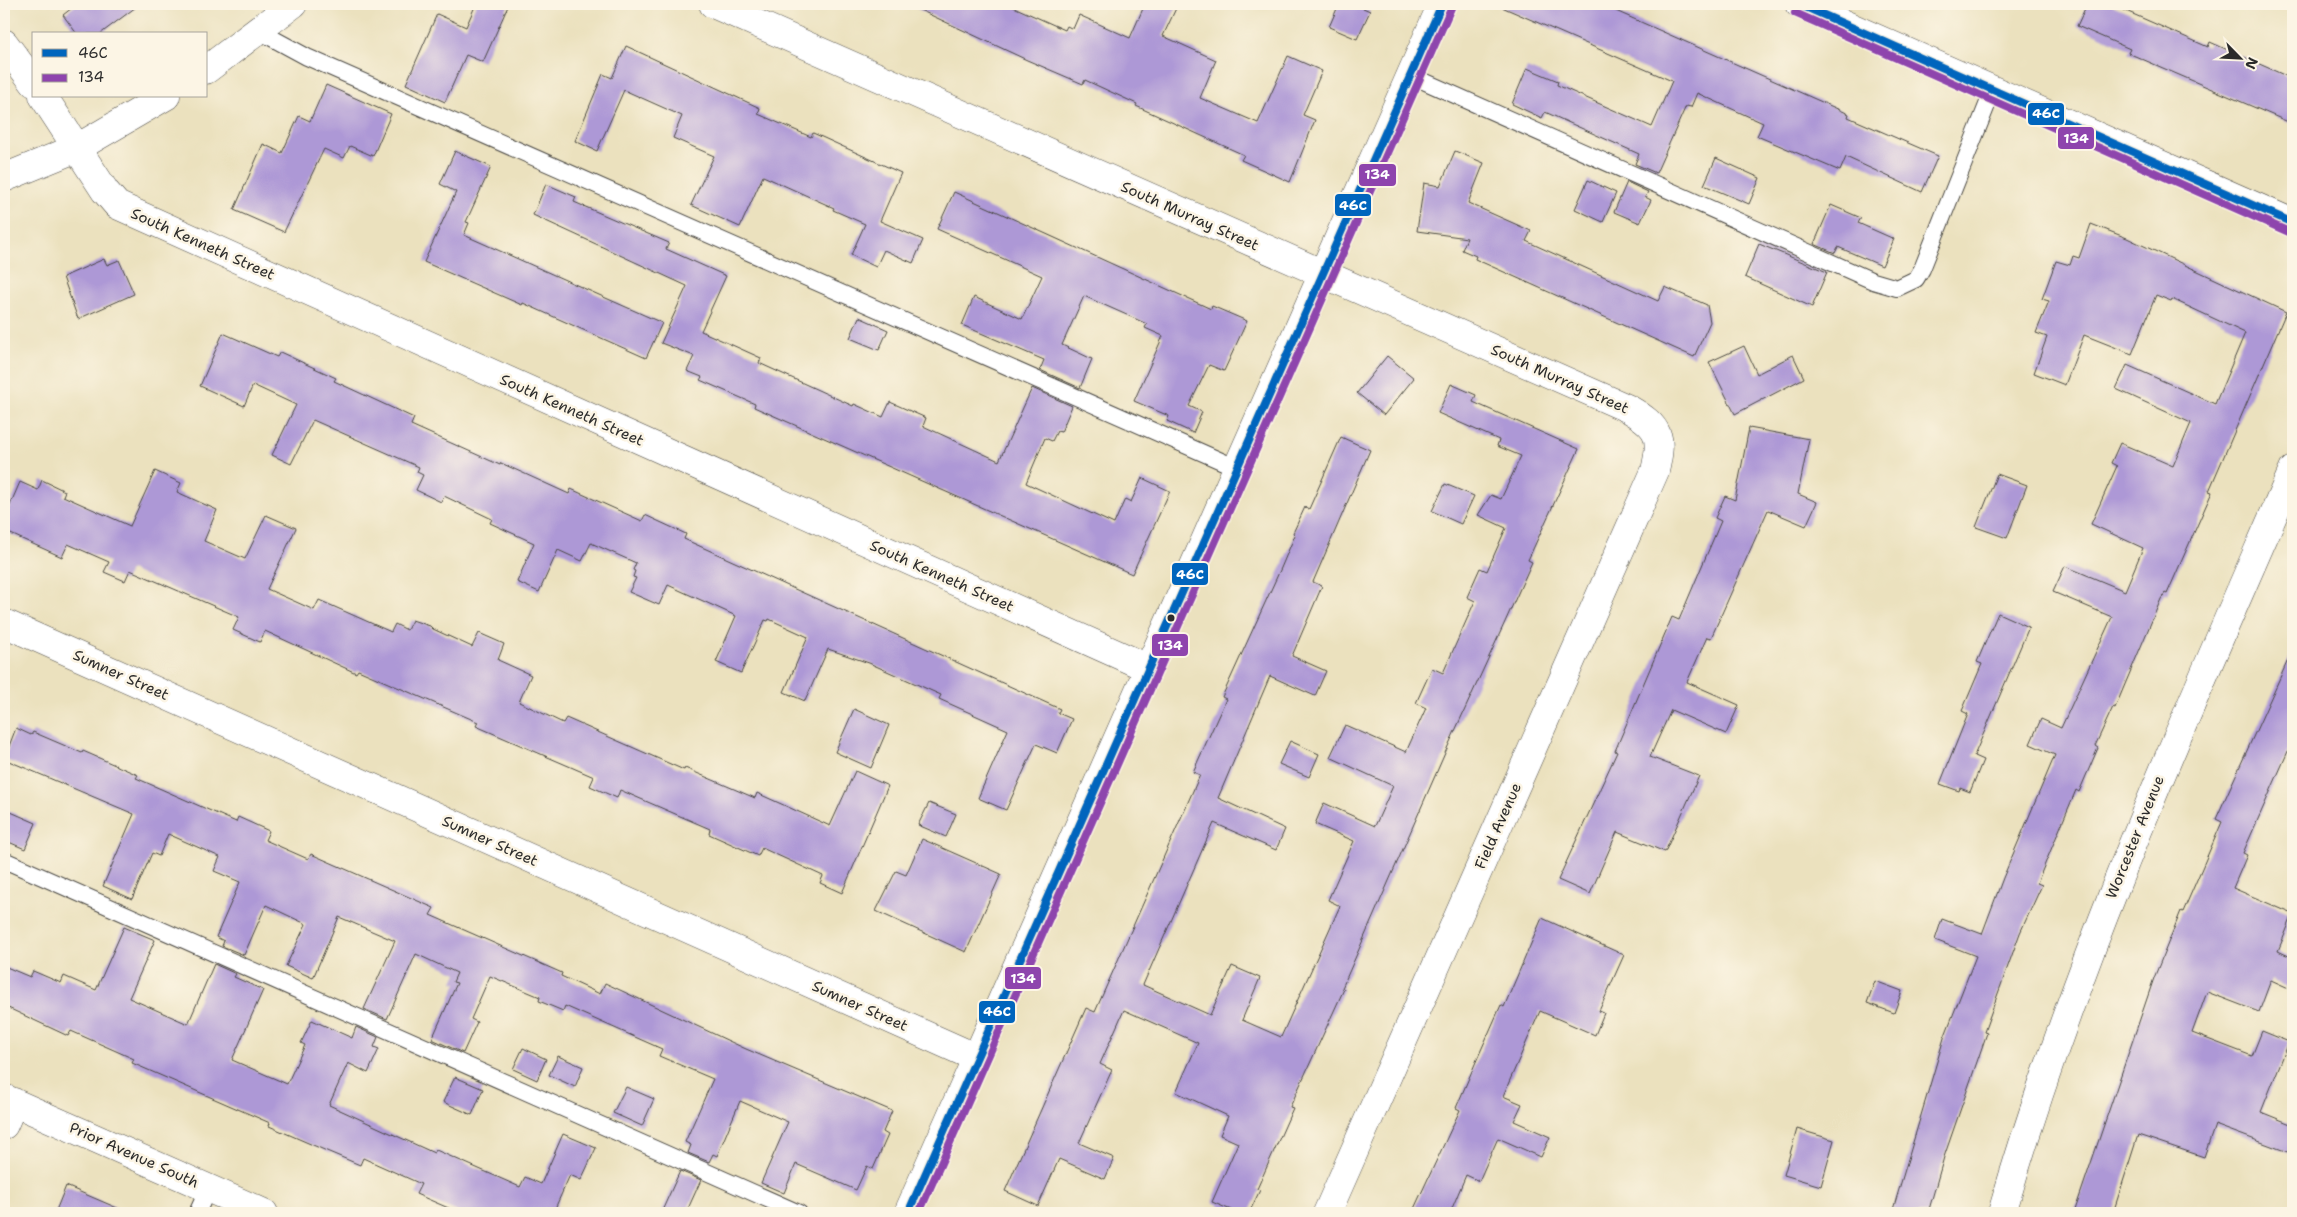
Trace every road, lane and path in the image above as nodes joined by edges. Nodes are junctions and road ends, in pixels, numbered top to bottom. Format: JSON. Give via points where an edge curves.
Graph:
{"nodes":[{"id":1,"x":293,"y":4,"type":"edge"},
{"id":2,"x":713,"y":4,"type":"edge"},
{"id":3,"x":1442,"y":4,"type":"edge"},
{"id":4,"x":1799,"y":4,"type":"edge"},
{"id":5,"x":259,"y":31,"type":"junction"},
{"id":6,"x":4,"y":43,"type":"edge"},
{"id":7,"x":208,"y":69,"type":"edge"},
{"id":8,"x":1410,"y":75,"type":"junction"},
{"id":9,"x":32,"y":80,"type":"edge"},
{"id":10,"x":1993,"y":90,"type":"junction"},
{"id":11,"x":44,"y":98,"type":"edge"},
{"id":12,"x":163,"y":98,"type":"edge"},
{"id":13,"x":77,"y":148,"type":"junction"},
{"id":14,"x":4,"y":178,"type":"edge"},
{"id":15,"x":2293,"y":223,"type":"edge"},
{"id":16,"x":1322,"y":274,"type":"junction"},
{"id":17,"x":1659,"y":437,"type":"joint"},
{"id":18,"x":1237,"y":468,"type":"junction"},
{"id":19,"x":2293,"y":470,"type":"edge"},
{"id":20,"x":4,"y":623,"type":"edge"},
{"id":21,"x":1148,"y":668,"type":"junction"},
{"id":22,"x":4,"y":860,"type":"edge"},
{"id":23,"x":977,"y":1058,"type":"junction"},
{"id":24,"x":7,"y":1108,"type":"edge"},
{"id":25,"x":208,"y":1188,"type":"junction"},
{"id":26,"x":198,"y":1213,"type":"edge"},
{"id":27,"x":264,"y":1213,"type":"edge"},
{"id":28,"x":799,"y":1213,"type":"edge"},
{"id":29,"x":908,"y":1213,"type":"edge"},
{"id":30,"x":1327,"y":1213,"type":"edge"},
{"id":31,"x":2002,"y":1213,"type":"edge"}],
"edges":[{"from":1,"to":5,"type":"street"},
{"from":2,"to":16,"type":"street","name":"South Murray Street"},
{"from":3,"to":8,"type":"street"},
{"from":4,"to":10,"type":"street"},
{"from":5,"to":7,"type":"street"},
{"from":5,"to":18,"type":"lane","via":[[307,57]]},
{"from":6,"to":9,"type":"street"},
{"from":8,"to":10,"type":"lane","via":[[1864,277],[1897,288],[1916,279],[1922,268]]},
{"from":8,"to":16,"type":"street"},
{"from":10,"to":15,"type":"street"},
{"from":11,"to":13,"type":"street","name":"South Kenneth Street"},
{"from":12,"to":13,"type":"street"},
{"from":13,"to":14,"type":"street"},
{"from":13,"to":21,"type":"street","name":"South Kenneth Street","via":[[117,205]]},
{"from":16,"to":17,"type":"street","name":"South Murray Street","via":[[1629,410],[1646,419]]},
{"from":16,"to":18,"type":"street"},
{"from":17,"to":30,"type":"street","name":"Field Avenue","via":[[1660,448],[1654,471]]},
{"from":18,"to":21,"type":"street"},
{"from":19,"to":31,"type":"street","name":"Worcester Avenue","via":[[2104,913],[2040,1089]]},
{"from":20,"to":23,"type":"street","name":"Sumner Street"},
{"from":21,"to":23,"type":"street"},
{"from":22,"to":28,"type":"lane"},
{"from":23,"to":29,"type":"street"},
{"from":24,"to":25,"type":"street","name":"Prior Avenue South"},
{"from":25,"to":26,"type":"lane"},
{"from":25,"to":27,"type":"street","name":"Prior Avenue South"}]}
